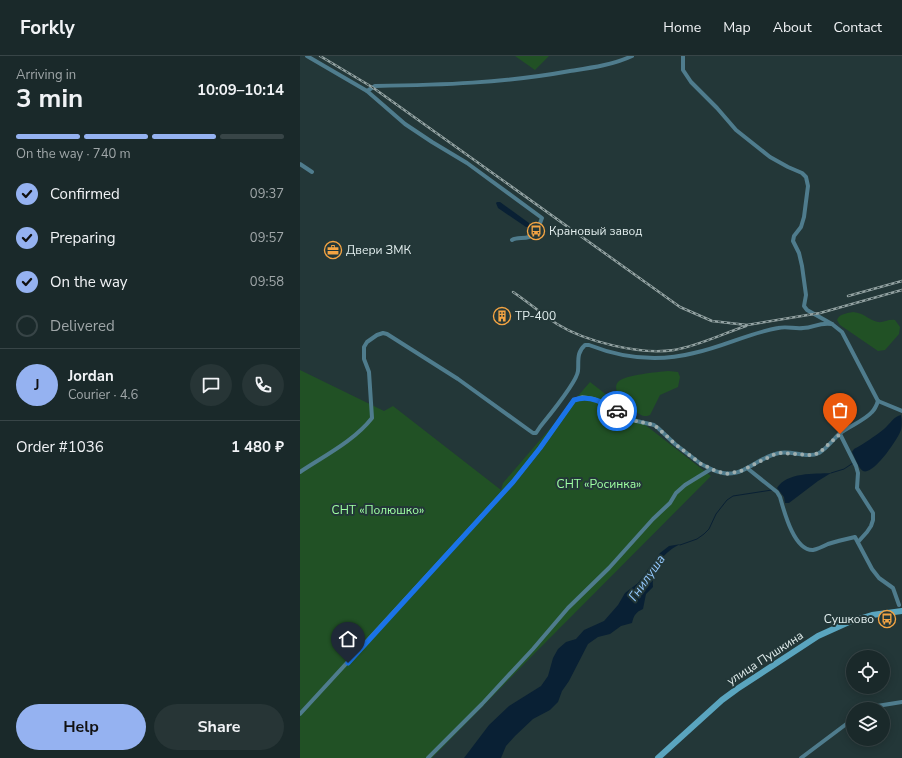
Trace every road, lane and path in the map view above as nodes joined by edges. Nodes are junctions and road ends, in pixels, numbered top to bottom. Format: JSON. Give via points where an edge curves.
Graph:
{"nodes":[{"id":1,"x":307,"y":56,"type":"edge"},
{"id":2,"x":632,"y":56,"type":"edge"},
{"id":3,"x":683,"y":56,"type":"edge"},
{"id":4,"x":367,"y":91,"type":"junction"},
{"id":5,"x":300,"y":164,"type":"edge"},
{"id":6,"x":312,"y":172,"type":"dead end"},
{"id":7,"x":512,"y":240,"type":"dead end"},
{"id":8,"x":832,"y":324,"type":"junction"},
{"id":9,"x":878,"y":401,"type":"junction"},
{"id":10,"x":902,"y":411,"type":"edge"},
{"id":11,"x":840,"y":434,"type":"junction"},
{"id":12,"x":747,"y":468,"type":"junction"},
{"id":13,"x":711,"y":469,"type":"junction"},
{"id":14,"x":300,"y":472,"type":"edge"},
{"id":15,"x":858,"y":542,"type":"junction"},
{"id":16,"x":901,"y":606,"type":"edge"},
{"id":17,"x":902,"y":702,"type":"edge"},
{"id":18,"x":890,"y":704,"type":"edge"},
{"id":19,"x":300,"y":714,"type":"edge"},
{"id":20,"x":846,"y":724,"type":"edge"},
{"id":21,"x":428,"y":758,"type":"edge"},
{"id":22,"x":658,"y":758,"type":"edge"},
{"id":23,"x":801,"y":758,"type":"edge"}],
"edges":[{"from":1,"to":4,"type":"street"},
{"from":2,"to":4,"type":"street","via":[[596,67],[537,77],[445,85],[374,86]]},
{"from":3,"to":8,"type":"street","via":[[683,70],[691,82],[736,130],[770,157],[806,177],[808,186],[804,217],[793,241],[802,266],[806,295],[804,306]]},
{"from":4,"to":7,"type":"street","via":[[405,124],[467,163],[542,218],[535,233],[529,237]]},
{"from":5,"to":6,"type":"street"},
{"from":8,"to":9,"type":"street","via":[[842,332]]},
{"from":8,"to":14,"type":"street","via":[[804,328],[779,327],[679,356],[655,358],[619,355],[585,345],[579,354],[578,371],[571,385],[536,433],[439,365],[383,333],[367,342],[364,347],[364,359],[369,372],[372,418],[339,446]]},
{"from":9,"to":10,"type":"street"},
{"from":9,"to":11,"type":"street","via":[[872,413]]},
{"from":11,"to":12,"type":"street","via":[[819,453],[780,453]]},
{"from":11,"to":15,"type":"street","via":[[856,466],[857,488],[873,513],[871,526]]},
{"from":12,"to":13,"type":"street","via":[[731,474]]},
{"from":12,"to":15,"type":"street","via":[[777,492],[790,528],[804,547],[813,550],[855,537]]},
{"from":13,"to":19,"type":"street","via":[[675,444],[654,425],[632,420],[594,399],[582,397],[574,400],[513,482]]},
{"from":13,"to":21,"type":"street","via":[[685,484],[676,493],[670,503],[568,608],[482,704]]},
{"from":15,"to":16,"type":"street","via":[[872,569],[893,588]]},
{"from":16,"to":22,"type":"main road","name":"улица Пушкина","via":[[893,612],[849,622],[813,640],[732,692]]},
{"from":17,"to":18,"type":"street"},
{"from":20,"to":23,"type":"street"}]}
